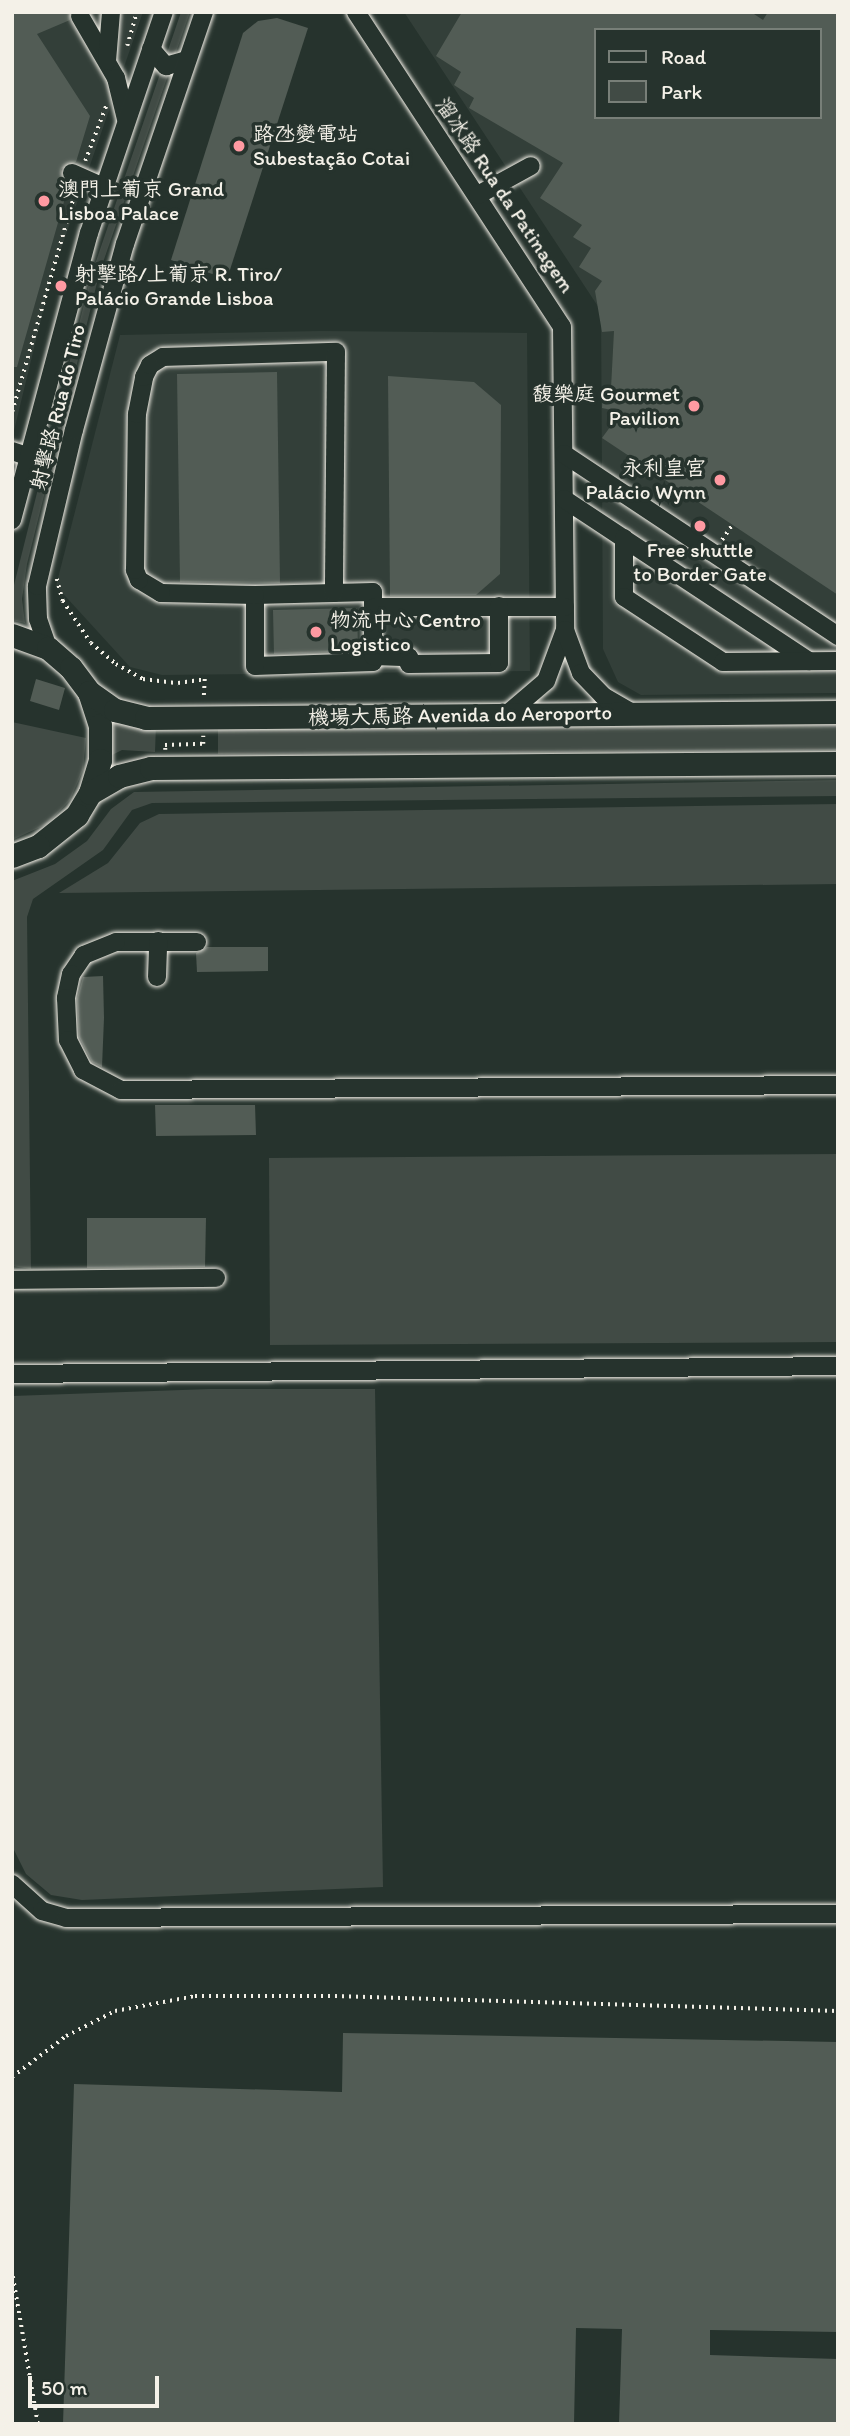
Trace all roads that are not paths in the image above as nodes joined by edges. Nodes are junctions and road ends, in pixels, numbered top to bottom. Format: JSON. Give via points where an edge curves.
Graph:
{"nodes":[{"id":1,"x":111,"y":12,"type":"edge"},
{"id":2,"x":356,"y":12,"type":"edge"},
{"id":3,"x":163,"y":13,"type":"edge"},
{"id":4,"x":204,"y":14,"type":"edge"},
{"id":5,"x":80,"y":16,"type":"dead end"},
{"id":6,"x":151,"y":49,"type":"junction"},
{"id":7,"x":187,"y":60,"type":"junction"},
{"id":8,"x":107,"y":61,"type":"junction"},
{"id":9,"x":125,"y":126,"type":"junction"},
{"id":10,"x":531,"y":166,"type":"dead end"},
{"id":11,"x":76,"y":174,"type":"road end"},
{"id":12,"x":104,"y":187,"type":"junction"},
{"id":13,"x":478,"y":195,"type":"junction"},
{"id":14,"x":21,"y":454,"type":"edge"},
{"id":15,"x":564,"y":454,"type":"junction"},
{"id":16,"x":564,"y":499,"type":"junction"},
{"id":17,"x":12,"y":520,"type":"edge"},
{"id":18,"x":624,"y":538,"type":"junction"},
{"id":19,"x":334,"y":593,"type":"junction"},
{"id":20,"x":255,"y":595,"type":"junction"},
{"id":21,"x":499,"y":606,"type":"junction"},
{"id":22,"x":375,"y":607,"type":"junction"},
{"id":23,"x":565,"y":607,"type":"junction"},
{"id":24,"x":565,"y":630,"type":"junction"},
{"id":25,"x":12,"y":635,"type":"edge"},
{"id":26,"x":838,"y":636,"type":"edge"},
{"id":27,"x":48,"y":648,"type":"junction"},
{"id":28,"x":373,"y":656,"type":"junction"},
{"id":29,"x":809,"y":661,"type":"junction"},
{"id":30,"x":838,"y":661,"type":"edge"},
{"id":31,"x":89,"y":692,"type":"junction"},
{"id":32,"x":838,"y":712,"type":"edge"},
{"id":33,"x":634,"y":714,"type":"junction"},
{"id":34,"x":506,"y":715,"type":"junction"},
{"id":35,"x":838,"y":762,"type":"edge"},
{"id":36,"x":90,"y":793,"type":"junction"},
{"id":37,"x":13,"y":856,"type":"edge"},
{"id":38,"x":158,"y":942,"type":"junction"},
{"id":39,"x":197,"y":942,"type":"dead end"},
{"id":40,"x":157,"y":977,"type":"dead end"},
{"id":41,"x":838,"y":1085,"type":"edge"},
{"id":42,"x":216,"y":1279,"type":"dead end"},
{"id":43,"x":12,"y":1280,"type":"edge"},
{"id":44,"x":838,"y":1366,"type":"edge"},
{"id":45,"x":12,"y":1374,"type":"edge"},
{"id":46,"x":12,"y":1884,"type":"edge"},
{"id":47,"x":838,"y":1914,"type":"edge"}],
"edges":[{"from":1,"to":8,"type":"street"},
{"from":2,"to":13,"type":"street","name":"溜冰路 Rua da Patinagem"},
{"from":3,"to":6,"type":"street","name":"射擊路 Rua do Tiro"},
{"from":4,"to":7,"type":"street","name":"射擊路 Rua do Tiro"},
{"from":5,"to":8,"type":"street"},
{"from":6,"to":7,"type":"street","via":[[166,66]]},
{"from":6,"to":9,"type":"street","name":"射擊路 Rua do Tiro"},
{"from":7,"to":27,"type":"street","name":"射擊路 Rua do Tiro","via":[[125,244],[55,508],[36,603]]},
{"from":8,"to":9,"type":"street","via":[[125,102]]},
{"from":9,"to":12,"type":"street","name":"射擊路 Rua do Tiro"},
{"from":10,"to":13,"type":"street"},
{"from":11,"to":12,"type":"street"},
{"from":12,"to":14,"type":"street","name":"射擊路 Rua do Tiro"},
{"from":13,"to":15,"type":"street","name":"溜冰路 Rua da Patinagem","via":[[562,327]]},
{"from":14,"to":17,"type":"street","name":"射擊路 Rua do Tiro"},
{"from":15,"to":16,"type":"street","name":"溜冰路 Rua da Patinagem"},
{"from":15,"to":26,"type":"street"},
{"from":16,"to":18,"type":"street"},
{"from":16,"to":23,"type":"street","name":"溜冰路 Rua da Patinagem"},
{"from":18,"to":29,"type":"street"},
{"from":18,"to":29,"type":"street","via":[[624,597],[723,662]]},
{"from":19,"to":20,"type":"street"},
{"from":19,"to":20,"type":"street","via":[[336,352],[163,357],[150,365],[144,377],[137,414],[135,570],[139,580],[161,593]]},
{"from":19,"to":22,"type":"street","via":[[373,592]]},
{"from":20,"to":28,"type":"street","via":[[255,666],[373,662]]},
{"from":21,"to":22,"type":"street"},
{"from":21,"to":23,"type":"street"},
{"from":21,"to":28,"type":"street","via":[[499,663],[409,664],[408,657]]},
{"from":22,"to":28,"type":"street"},
{"from":23,"to":24,"type":"street","name":"溜冰路 Rua da Patinagem"},
{"from":24,"to":33,"type":"street","name":"溜冰路 Rua da Patinagem","via":[[582,673],[603,696]]},
{"from":24,"to":34,"type":"street","name":"溜冰路 Rua da Patinagem","via":[[546,681]]},
{"from":25,"to":27,"type":"main road"},
{"from":27,"to":31,"type":"main road"},
{"from":29,"to":30,"type":"street"},
{"from":31,"to":34,"type":"main road","name":"機場大馬路 Avenida do Aeroporto","via":[[115,710],[146,718]]},
{"from":31,"to":36,"type":"main road","via":[[100,725],[100,760]]},
{"from":32,"to":33,"type":"main road","name":"機場大馬路 Avenida do Aeroporto"},
{"from":33,"to":34,"type":"main road","name":"機場大馬路 Avenida do Aeroporto"},
{"from":35,"to":36,"type":"main road","via":[[150,768],[119,776]]},
{"from":36,"to":37,"type":"main road","via":[[59,833]]},
{"from":38,"to":39,"type":"street"},
{"from":38,"to":40,"type":"street"},
{"from":38,"to":41,"type":"street","via":[[104,944],[84,955],[71,974],[66,998],[71,1052],[83,1070],[107,1086],[121,1090]]},
{"from":42,"to":43,"type":"street"},
{"from":44,"to":45,"type":"street"},
{"from":46,"to":47,"type":"street","via":[[43,1911],[66,1918]]}]}
